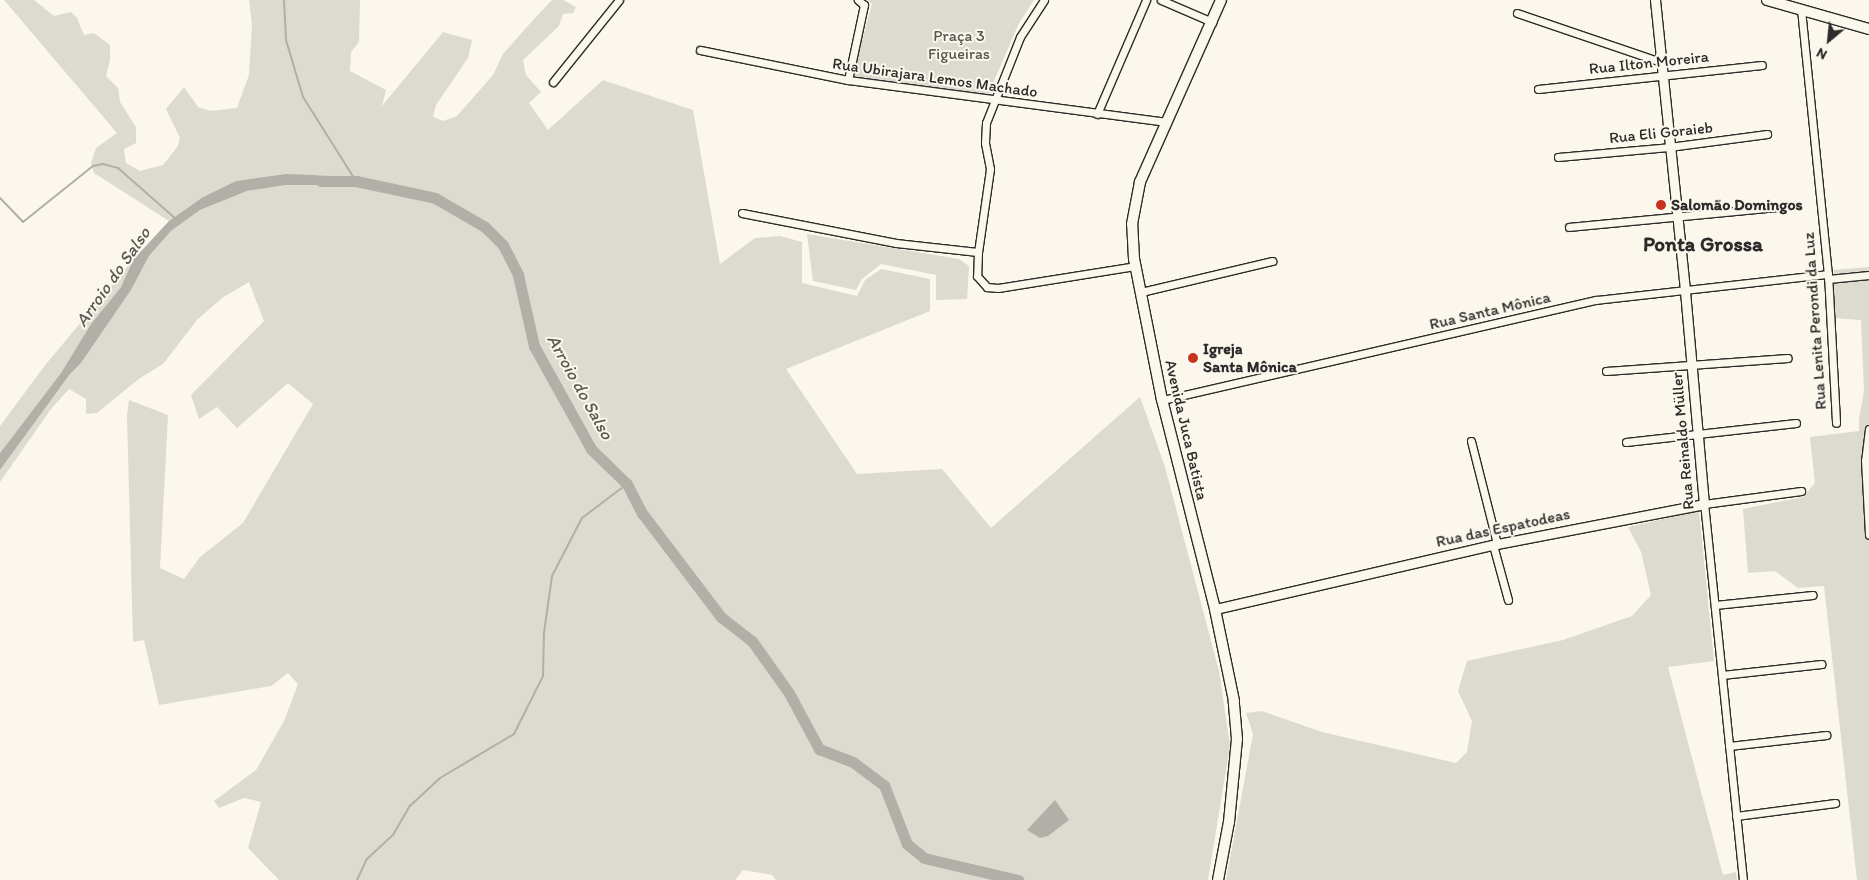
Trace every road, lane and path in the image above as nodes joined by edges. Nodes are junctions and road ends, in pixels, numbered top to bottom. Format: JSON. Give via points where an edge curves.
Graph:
{"nodes":[{"id":1,"x":619,"y":0,"type":"edge"},
{"id":2,"x":858,"y":0,"type":"edge"},
{"id":3,"x":1044,"y":0,"type":"edge"},
{"id":4,"x":1146,"y":0,"type":"edge"},
{"id":5,"x":1161,"y":0,"type":"edge"},
{"id":6,"x":1221,"y":0,"type":"edge"},
{"id":7,"x":1655,"y":0,"type":"edge"},
{"id":8,"x":1767,"y":0,"type":"edge"},
{"id":9,"x":1801,"y":10,"type":"junction"},
{"id":10,"x":1517,"y":13,"type":"dead end"},
{"id":11,"x":1212,"y":22,"type":"junction"},
{"id":12,"x":1869,"y":29,"type":"edge"},
{"id":13,"x":700,"y":50,"type":"dead end"},
{"id":14,"x":1661,"y":62,"type":"junction"},
{"id":15,"x":1762,"y":65,"type":"dead end"},
{"id":16,"x":1662,"y":75,"type":"junction"},
{"id":17,"x":848,"y":80,"type":"junction"},
{"id":18,"x":553,"y":82,"type":"dead end"},
{"id":19,"x":1538,"y":89,"type":"dead end"},
{"id":20,"x":994,"y":101,"type":"junction"},
{"id":21,"x":1097,"y":114,"type":"junction"},
{"id":22,"x":1167,"y":122,"type":"junction"},
{"id":23,"x":1767,"y":134,"type":"dead end"},
{"id":24,"x":1669,"y":147,"type":"junction"},
{"id":25,"x":1558,"y":157,"type":"dead end"},
{"id":26,"x":1776,"y":207,"type":"dead end"},
{"id":27,"x":742,"y":213,"type":"dead end"},
{"id":28,"x":1677,"y":216,"type":"junction"},
{"id":29,"x":1569,"y":227,"type":"dead end"},
{"id":30,"x":978,"y":252,"type":"junction"},
{"id":31,"x":1272,"y":261,"type":"dead end"},
{"id":32,"x":1136,"y":266,"type":"junction"},
{"id":33,"x":1869,"y":275,"type":"edge"},
{"id":34,"x":1828,"y":276,"type":"junction"},
{"id":35,"x":1685,"y":290,"type":"junction"},
{"id":36,"x":1140,"y":292,"type":"junction"},
{"id":37,"x":1788,"y":358,"type":"dead end"},
{"id":38,"x":1692,"y":365,"type":"junction"},
{"id":39,"x":1606,"y":371,"type":"dead end"},
{"id":40,"x":1162,"y":400,"type":"junction"},
{"id":41,"x":1796,"y":423,"type":"dead end"},
{"id":42,"x":1836,"y":423,"type":"dead end"},
{"id":43,"x":1869,"y":429,"type":"edge"},
{"id":44,"x":1698,"y":434,"type":"junction"},
{"id":45,"x":1472,"y":441,"type":"dead end"},
{"id":46,"x":1626,"y":442,"type":"dead end"},
{"id":47,"x":1801,"y":491,"type":"dead end"},
{"id":48,"x":1704,"y":504,"type":"junction"},
{"id":49,"x":1869,"y":535,"type":"edge"},
{"id":50,"x":1495,"y":545,"type":"junction"},
{"id":51,"x":1812,"y":596,"type":"dead end"},
{"id":52,"x":1508,"y":600,"type":"dead end"},
{"id":53,"x":1715,"y":605,"type":"junction"},
{"id":54,"x":1214,"y":609,"type":"junction"},
{"id":55,"x":1821,"y":664,"type":"dead end"},
{"id":56,"x":1722,"y":674,"type":"junction"},
{"id":57,"x":1826,"y":736,"type":"dead end"},
{"id":58,"x":1729,"y":746,"type":"junction"},
{"id":59,"x":1835,"y":804,"type":"dead end"},
{"id":60,"x":1736,"y":816,"type":"junction"},
{"id":61,"x":1218,"y":880,"type":"edge"},
{"id":62,"x":1743,"y":880,"type":"edge"}],
"edges":[{"from":1,"to":18,"type":"street"},
{"from":2,"to":17,"type":"street","via":[[864,6]]},
{"from":3,"to":20,"type":"street","via":[[1020,37]]},
{"from":4,"to":21,"type":"street"},
{"from":5,"to":11,"type":"street"},
{"from":6,"to":11,"type":"main road","name":"Avenida Juca Batista"},
{"from":7,"to":14,"type":"street","name":"Rua Reinaldo Müller"},
{"from":8,"to":9,"type":"main road"},
{"from":9,"to":12,"type":"main road"},
{"from":9,"to":34,"type":"street","name":"Rua Lenita Perondi da Luz"},
{"from":10,"to":14,"type":"street"},
{"from":11,"to":22,"type":"main road","name":"Avenida Juca Batista"},
{"from":13,"to":17,"type":"street","name":"Rua Ubirajara Lemos Machado"},
{"from":14,"to":16,"type":"street","name":"Rua Reinaldo Müller"},
{"from":15,"to":16,"type":"street","name":"Rua Ilton Moreira"},
{"from":16,"to":19,"type":"street","name":"Rua Ilton Moreira"},
{"from":16,"to":24,"type":"street","name":"Rua Reinaldo Müller"},
{"from":17,"to":20,"type":"street","name":"Rua Ubirajara Lemos Machado"},
{"from":20,"to":21,"type":"street","name":"Rua Ubirajara Lemos Machado"},
{"from":20,"to":30,"type":"street","via":[[986,123],[985,143],[990,169]]},
{"from":21,"to":22,"type":"street","name":"Rua Ubirajara Lemos Machado"},
{"from":22,"to":32,"type":"main road","name":"Avenida Juca Batista","via":[[1140,182],[1132,224]]},
{"from":23,"to":24,"type":"street","name":"Rua Eli Goraieb"},
{"from":24,"to":25,"type":"street","name":"Rua Eli Goraieb"},
{"from":24,"to":28,"type":"street","name":"Rua Reinaldo Müller"},
{"from":26,"to":28,"type":"street"},
{"from":27,"to":30,"type":"street","via":[[896,243]]},
{"from":28,"to":29,"type":"street"},
{"from":28,"to":35,"type":"street","name":"Rua Reinaldo Müller"},
{"from":30,"to":32,"type":"street","via":[[977,276],[987,287],[998,288]]},
{"from":31,"to":36,"type":"street"},
{"from":32,"to":36,"type":"main road","name":"Avenida Juca Batista"},
{"from":33,"to":34,"type":"street","name":"Rua Santa Mônica"},
{"from":34,"to":35,"type":"street","name":"Rua Santa Mônica"},
{"from":34,"to":42,"type":"street","name":"Rua Lenita Perondi da Luz"},
{"from":35,"to":38,"type":"street","name":"Rua Reinaldo Müller"},
{"from":35,"to":40,"type":"street","name":"Rua Santa Mônica","via":[[1596,300]]},
{"from":36,"to":40,"type":"main road","name":"Avenida Juca Batista"},
{"from":37,"to":38,"type":"street"},
{"from":38,"to":39,"type":"street"},
{"from":38,"to":44,"type":"street","name":"Rua Reinaldo Müller"},
{"from":40,"to":54,"type":"main road","name":"Avenida Juca Batista"},
{"from":41,"to":44,"type":"street"},
{"from":43,"to":49,"type":"street","via":[[1865,460]]},
{"from":44,"to":46,"type":"street"},
{"from":44,"to":48,"type":"street","name":"Rua Reinaldo Müller"},
{"from":45,"to":50,"type":"street"},
{"from":47,"to":48,"type":"street","name":"Rua das Espatodeas"},
{"from":48,"to":50,"type":"street","name":"Rua das Espatodeas"},
{"from":48,"to":53,"type":"street","name":"Rua Reinaldo Müller"},
{"from":50,"to":52,"type":"street"},
{"from":50,"to":54,"type":"street","name":"Rua das Espatodeas"},
{"from":51,"to":53,"type":"street"},
{"from":53,"to":56,"type":"street","name":"Rua Reinaldo Müller"},
{"from":54,"to":61,"type":"main road","name":"Avenida Juca Batista","via":[[1234,701],[1237,739],[1229,822]]},
{"from":55,"to":56,"type":"street"},
{"from":56,"to":58,"type":"street","name":"Rua Reinaldo Müller"},
{"from":57,"to":58,"type":"street"},
{"from":58,"to":60,"type":"street","name":"Rua Reinaldo Müller"},
{"from":59,"to":60,"type":"street"},
{"from":60,"to":62,"type":"street","name":"Rua Reinaldo Müller"}]}
